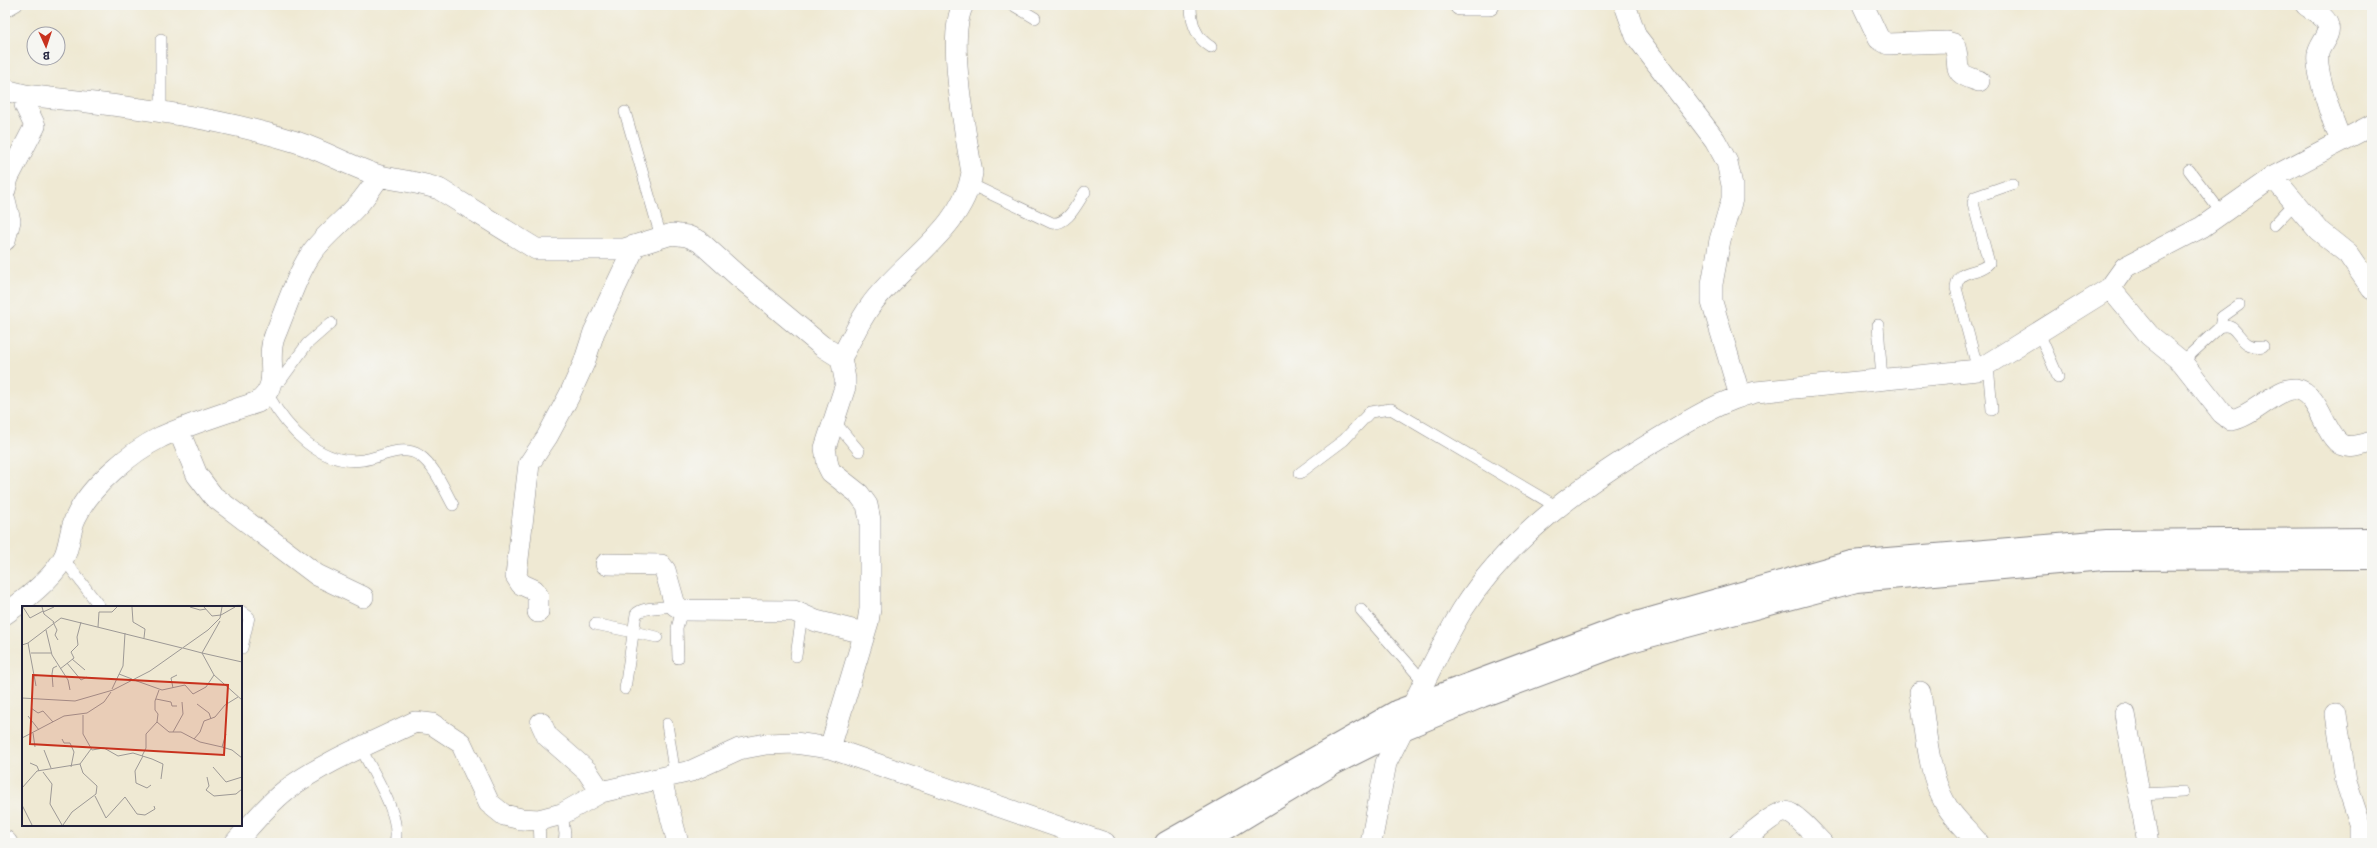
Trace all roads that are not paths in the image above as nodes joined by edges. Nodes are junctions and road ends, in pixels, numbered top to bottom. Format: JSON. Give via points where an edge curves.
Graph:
{"nodes":[{"id":1,"x":17,"y":5,"type":"edge"},
{"id":2,"x":963,"y":5,"type":"edge"},
{"id":3,"x":1012,"y":5,"type":"edge"},
{"id":4,"x":1191,"y":5,"type":"edge"},
{"id":5,"x":1460,"y":5,"type":"edge"},
{"id":6,"x":1489,"y":5,"type":"edge"},
{"id":7,"x":1625,"y":5,"type":"edge"},
{"id":8,"x":1863,"y":5,"type":"edge"},
{"id":9,"x":2306,"y":5,"type":"edge"},
{"id":10,"x":5,"y":12,"type":"edge"},
{"id":11,"x":1035,"y":18,"type":"dead end"},
{"id":12,"x":161,"y":39,"type":"dead end"},
{"id":13,"x":1212,"y":47,"type":"dead end"},
{"id":14,"x":1979,"y":81,"type":"dead end"},
{"id":15,"x":15,"y":93,"type":"edge"},
{"id":16,"x":625,"y":112,"type":"dead end"},
{"id":17,"x":161,"y":113,"type":"junction"},
{"id":18,"x":2372,"y":125,"type":"edge"},
{"id":19,"x":2341,"y":140,"type":"junction"},
{"id":20,"x":2189,"y":170,"type":"dead end"},
{"id":21,"x":380,"y":176,"type":"junction"},
{"id":22,"x":2273,"y":177,"type":"junction"},
{"id":23,"x":6,"y":182,"type":"edge"},
{"id":24,"x":970,"y":184,"type":"junction"},
{"id":25,"x":2012,"y":184,"type":"dead end"},
{"id":26,"x":1085,"y":192,"type":"dead end"},
{"id":27,"x":5,"y":200,"type":"edge"},
{"id":28,"x":2295,"y":203,"type":"junction"},
{"id":29,"x":2221,"y":212,"type":"junction"},
{"id":30,"x":2274,"y":225,"type":"dead end"},
{"id":31,"x":661,"y":237,"type":"junction"},
{"id":32,"x":5,"y":240,"type":"edge"},
{"id":33,"x":634,"y":248,"type":"junction"},
{"id":34,"x":2110,"y":288,"type":"junction"},
{"id":35,"x":2372,"y":289,"type":"edge"},
{"id":36,"x":2239,"y":305,"type":"dead end"},
{"id":37,"x":331,"y":323,"type":"dead end"},
{"id":38,"x":1878,"y":325,"type":"dead end"},
{"id":39,"x":2220,"y":327,"type":"junction"},
{"id":40,"x":2039,"y":333,"type":"junction"},
{"id":41,"x":2263,"y":346,"type":"dead end"},
{"id":42,"x":841,"y":358,"type":"junction"},
{"id":43,"x":2182,"y":362,"type":"junction"},
{"id":44,"x":1983,"y":367,"type":"junction"},
{"id":45,"x":2058,"y":377,"type":"dead end"},
{"id":46,"x":1882,"y":380,"type":"junction"},
{"id":47,"x":270,"y":388,"type":"junction"},
{"id":48,"x":1740,"y":396,"type":"junction"},
{"id":49,"x":1992,"y":410,"type":"dead end"},
{"id":50,"x":834,"y":421,"type":"junction"},
{"id":51,"x":179,"y":431,"type":"junction"},
{"id":52,"x":2372,"y":442,"type":"edge"},
{"id":53,"x":859,"y":451,"type":"dead end"},
{"id":54,"x":1300,"y":473,"type":"dead end"},
{"id":55,"x":453,"y":505,"type":"dead end"},
{"id":56,"x":1559,"y":508,"type":"junction"},
{"id":57,"x":2372,"y":539,"type":"edge"},
{"id":58,"x":63,"y":558,"type":"junction"},
{"id":59,"x":2372,"y":558,"type":"edge"},
{"id":60,"x":606,"y":564,"type":"dead end"},
{"id":61,"x":363,"y":597,"type":"dead end"},
{"id":62,"x":99,"y":606,"type":"edge"},
{"id":63,"x":678,"y":607,"type":"junction"},
{"id":64,"x":1360,"y":610,"type":"dead end"},
{"id":65,"x":242,"y":612,"type":"edge"},
{"id":66,"x":538,"y":612,"type":"dead end"},
{"id":67,"x":5,"y":614,"type":"edge"},
{"id":68,"x":802,"y":615,"type":"junction"},
{"id":69,"x":595,"y":624,"type":"dead end"},
{"id":70,"x":633,"y":632,"type":"junction"},
{"id":71,"x":864,"y":632,"type":"junction"},
{"id":72,"x":657,"y":637,"type":"dead end"},
{"id":73,"x":1590,"y":647,"type":"junction"},
{"id":74,"x":242,"y":648,"type":"dead end"},
{"id":75,"x":796,"y":656,"type":"dead end"},
{"id":76,"x":678,"y":658,"type":"dead end"},
{"id":77,"x":1424,"y":682,"type":"junction"},
{"id":78,"x":625,"y":688,"type":"dead end"},
{"id":79,"x":1920,"y":692,"type":"dead end"},
{"id":80,"x":1413,"y":705,"type":"junction"},
{"id":81,"x":2125,"y":714,"type":"dead end"},
{"id":82,"x":2336,"y":714,"type":"dead end"},
{"id":83,"x":541,"y":723,"type":"dead end"},
{"id":84,"x":667,"y":724,"type":"dead end"},
{"id":85,"x":1403,"y":729,"type":"junction"},
{"id":86,"x":361,"y":748,"type":"junction"},
{"id":87,"x":830,"y":748,"type":"junction"},
{"id":88,"x":668,"y":778,"type":"junction"},
{"id":89,"x":601,"y":792,"type":"junction"},
{"id":90,"x":2183,"y":792,"type":"dead end"},
{"id":91,"x":2140,"y":794,"type":"junction"},
{"id":92,"x":562,"y":814,"type":"junction"},
{"id":93,"x":539,"y":820,"type":"junction"},
{"id":94,"x":235,"y":843,"type":"edge"},
{"id":95,"x":395,"y":843,"type":"edge"},
{"id":96,"x":540,"y":843,"type":"edge"},
{"id":97,"x":564,"y":843,"type":"edge"},
{"id":98,"x":678,"y":843,"type":"edge"},
{"id":99,"x":1105,"y":843,"type":"edge"},
{"id":100,"x":1166,"y":843,"type":"edge"},
{"id":101,"x":1202,"y":843,"type":"edge"},
{"id":102,"x":1371,"y":843,"type":"edge"},
{"id":103,"x":1740,"y":843,"type":"edge"},
{"id":104,"x":1822,"y":843,"type":"edge"},
{"id":105,"x":1978,"y":843,"type":"edge"},
{"id":106,"x":2148,"y":843,"type":"edge"},
{"id":107,"x":2361,"y":843,"type":"edge"}],
"edges":[{"from":1,"to":10,"type":"lane"},
{"from":2,"to":24,"type":"street","via":[[956,25],[956,43],[961,103],[972,173]]},
{"from":3,"to":11,"type":"lane"},
{"from":4,"to":13,"type":"lane","via":[[1196,33]]},
{"from":5,"to":6,"type":"street"},
{"from":7,"to":48,"type":"street","via":[[1636,36],[1715,140],[1727,162],[1732,198],[1720,240],[1712,284],[1712,302]]},
{"from":8,"to":14,"type":"street","via":[[1879,39],[1888,44],[1954,44],[1958,72],[1962,76]]},
{"from":9,"to":19,"type":"street","via":[[2325,19],[2329,27],[2320,47],[2318,62],[2330,114]]},
{"from":12,"to":17,"type":"lane"},
{"from":15,"to":17,"type":"street"},
{"from":15,"to":23,"type":"street","via":[[25,105],[35,126]]},
{"from":16,"to":31,"type":"lane"},
{"from":17,"to":21,"type":"street","via":[[240,126],[294,141]]},
{"from":18,"to":19,"type":"street"},
{"from":19,"to":22,"type":"street"},
{"from":20,"to":29,"type":"lane"},
{"from":21,"to":33,"type":"street","via":[[439,189],[536,249]]},
{"from":21,"to":47,"type":"street","via":[[358,206],[314,250],[306,263],[273,340]]},
{"from":22,"to":28,"type":"street"},
{"from":22,"to":29,"type":"street"},
{"from":24,"to":26,"type":"lane","via":[[1059,224]]},
{"from":24,"to":42,"type":"street","via":[[966,196],[938,235],[870,305]]},
{"from":25,"to":44,"type":"lane","via":[[1975,196],[1973,203],[1989,263],[1962,275],[1957,280],[1956,288]]},
{"from":27,"to":32,"type":"street","via":[[10,221]]},
{"from":28,"to":30,"type":"lane"},
{"from":28,"to":35,"type":"street","via":[[2324,236],[2348,254]]},
{"from":29,"to":34,"type":"street","via":[[2193,232],[2125,267]]},
{"from":31,"to":33,"type":"street"},
{"from":31,"to":42,"type":"street","via":[[672,234],[700,241],[822,346]]},
{"from":33,"to":66,"type":"street","via":[[594,332],[569,396],[530,464],[516,576],[521,584],[534,590],[538,596]]},
{"from":34,"to":40,"type":"street"},
{"from":34,"to":43,"type":"street","via":[[2149,335]]},
{"from":36,"to":39,"type":"lane","via":[[2222,317]]},
{"from":37,"to":47,"type":"lane","via":[[307,344],[281,380]]},
{"from":38,"to":46,"type":"lane"},
{"from":39,"to":41,"type":"lane","via":[[2232,327],[2249,346]]},
{"from":39,"to":43,"type":"lane"},
{"from":40,"to":44,"type":"street"},
{"from":40,"to":45,"type":"lane"},
{"from":42,"to":50,"type":"street","via":[[846,379],[845,388]]},
{"from":43,"to":52,"type":"street","via":[[2222,413],[2231,420],[2248,415],[2285,391],[2297,389],[2306,394],[2326,420],[2334,438],[2342,445]]},
{"from":44,"to":46,"type":"street"},
{"from":44,"to":49,"type":"lane"},
{"from":46,"to":48,"type":"street","via":[[1756,392]]},
{"from":47,"to":51,"type":"street","via":[[258,402]]},
{"from":47,"to":55,"type":"lane","via":[[278,412],[308,445],[350,461],[364,460],[388,452],[418,454],[428,463]]},
{"from":48,"to":56,"type":"street","via":[[1696,416],[1636,452],[1577,492]]},
{"from":50,"to":53,"type":"lane"},
{"from":50,"to":71,"type":"street","via":[[825,448],[828,466],[831,472],[859,494],[867,505],[870,520],[870,609]]},
{"from":51,"to":58,"type":"street","via":[[161,437],[100,482],[75,517]]},
{"from":51,"to":61,"type":"street","via":[[197,475],[213,496],[317,575]]},
{"from":54,"to":56,"type":"lane","via":[[1344,440],[1370,412],[1391,410]]},
{"from":56,"to":77,"type":"street","via":[[1495,567],[1464,608]]},
{"from":57,"to":73,"type":"highway","via":[[2107,541],[1851,562],[1622,627]]},
{"from":58,"to":62,"type":"lane"},
{"from":58,"to":67,"type":"street","via":[[56,569],[24,601]]},
{"from":59,"to":73,"type":"highway","via":[[2103,559],[1856,581],[1627,642]]},
{"from":60,"to":63,"type":"street","via":[[661,564]]},
{"from":63,"to":68,"type":"street","via":[[785,611]]},
{"from":63,"to":70,"type":"lane","via":[[640,610],[636,614]]},
{"from":63,"to":76,"type":"lane"},
{"from":64,"to":77,"type":"lane"},
{"from":65,"to":74,"type":"lane","via":[[249,617]]},
{"from":68,"to":71,"type":"street","via":[[816,621]]},
{"from":68,"to":75,"type":"lane"},
{"from":69,"to":70,"type":"lane"},
{"from":70,"to":72,"type":"lane"},
{"from":70,"to":78,"type":"lane"},
{"from":71,"to":87,"type":"street"},
{"from":73,"to":80,"type":"highway"},
{"from":73,"to":85,"type":"highway"},
{"from":77,"to":80,"type":"street"},
{"from":79,"to":105,"type":"street","via":[[1930,755],[1939,790],[1945,804]]},
{"from":80,"to":100,"type":"highway","via":[[1398,711]]},
{"from":81,"to":91,"type":"street"},
{"from":82,"to":107,"type":"street","via":[[2346,782],[2359,822]]},
{"from":83,"to":89,"type":"street","via":[[547,736],[587,771]]},
{"from":84,"to":88,"type":"lane"},
{"from":85,"to":101,"type":"highway","via":[[1334,764]]},
{"from":85,"to":102,"type":"street","via":[[1386,763]]},
{"from":86,"to":93,"type":"street","via":[[415,722],[432,724],[461,743],[489,803],[504,815]]},
{"from":86,"to":94,"type":"street","via":[[314,771],[285,791]]},
{"from":86,"to":95,"type":"lane","via":[[394,818],[397,833]]},
{"from":87,"to":88,"type":"street","via":[[795,743],[766,744],[739,749],[691,771]]},
{"from":87,"to":99,"type":"street"},
{"from":88,"to":89,"type":"street"},
{"from":88,"to":98,"type":"street"},
{"from":89,"to":92,"type":"street"},
{"from":90,"to":91,"type":"lane"},
{"from":91,"to":106,"type":"street"},
{"from":92,"to":93,"type":"street"},
{"from":92,"to":97,"type":"lane"},
{"from":93,"to":96,"type":"lane"},
{"from":103,"to":104,"type":"street","via":[[1778,813],[1787,812]]}]}
